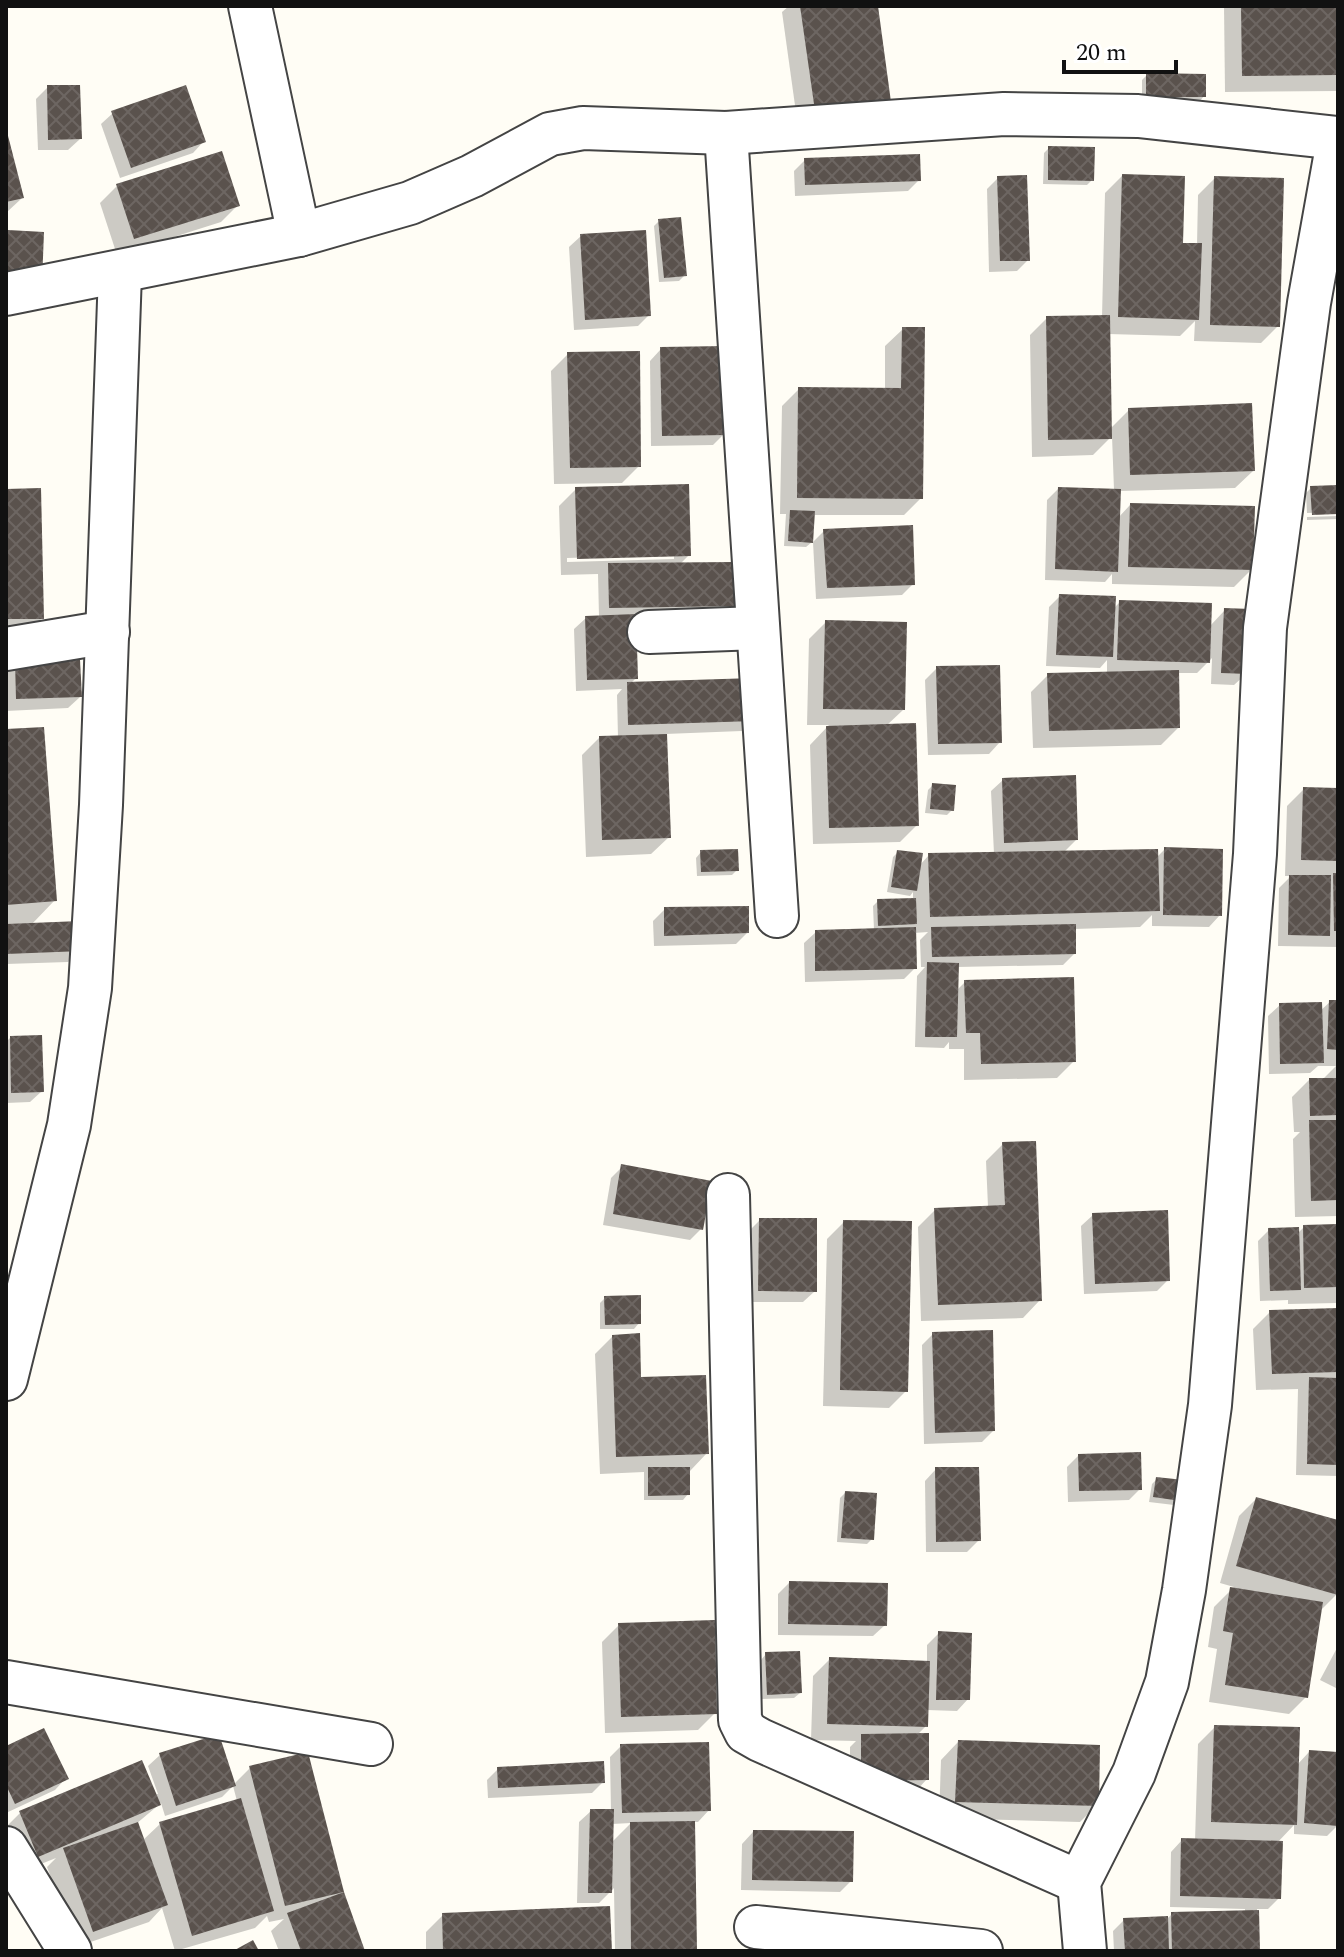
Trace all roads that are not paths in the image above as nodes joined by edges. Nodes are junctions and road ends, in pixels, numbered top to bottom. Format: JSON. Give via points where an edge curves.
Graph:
{"nodes":[{"id":1,"x":250,"y":6,"type":"edge"},
{"id":2,"x":726,"y":133,"type":"junction"},
{"id":3,"x":1338,"y":139,"type":"edge"},
{"id":4,"x":299,"y":235,"type":"junction"},
{"id":5,"x":120,"y":273,"type":"junction"},
{"id":6,"x":6,"y":294,"type":"edge"},
{"id":7,"x":758,"y":628,"type":"junction"},
{"id":8,"x":108,"y":632,"type":"junction"},
{"id":9,"x":649,"y":632,"type":"dead end"},
{"id":10,"x":6,"y":649,"type":"edge"},
{"id":11,"x":777,"y":916,"type":"dead end"},
{"id":12,"x":728,"y":1195,"type":"dead end"},
{"id":13,"x":6,"y":1379,"type":"edge"},
{"id":14,"x":6,"y":1682,"type":"edge"},
{"id":15,"x":371,"y":1744,"type":"dead end"},
{"id":16,"x":6,"y":1848,"type":"edge"},
{"id":17,"x":1079,"y":1882,"type":"junction"},
{"id":18,"x":756,"y":1927,"type":"dead end"},
{"id":19,"x":70,"y":1951,"type":"edge"},
{"id":20,"x":981,"y":1951,"type":"edge"},
{"id":21,"x":1085,"y":1951,"type":"edge"}],
"edges":[{"from":1,"to":4,"type":"street"},
{"from":2,"to":3,"type":"street","via":[[1004,114],[1138,116]]},
{"from":2,"to":4,"type":"street","via":[[583,128],[550,134],[410,203]]},
{"from":2,"to":7,"type":"street"},
{"from":3,"to":17,"type":"street","via":[[1309,303],[1265,628],[1255,854],[1211,1389],[1184,1590],[1167,1682],[1139,1760]]},
{"from":4,"to":5,"type":"street"},
{"from":5,"to":6,"type":"street"},
{"from":5,"to":8,"type":"street"},
{"from":7,"to":9,"type":"street"},
{"from":7,"to":11,"type":"street"},
{"from":8,"to":10,"type":"street"},
{"from":8,"to":13,"type":"street","via":[[95,923],[82,1046],[69,1125]]},
{"from":12,"to":17,"type":"street","via":[[740,1720],[746,1732]]},
{"from":14,"to":15,"type":"street"},
{"from":16,"to":19,"type":"street"},
{"from":17,"to":21,"type":"street"},
{"from":18,"to":20,"type":"street"}]}
